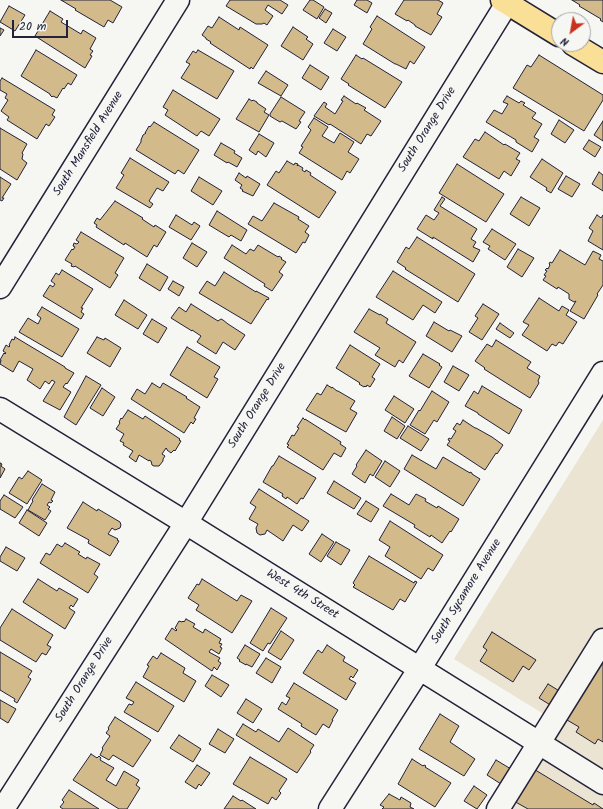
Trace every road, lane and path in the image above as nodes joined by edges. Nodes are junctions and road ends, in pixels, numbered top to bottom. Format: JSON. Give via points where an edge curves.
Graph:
{"nodes":[{"id":1,"x":178,"y":0,"type":"edge"},
{"id":2,"x":506,"y":1,"type":"edge"},
{"id":3,"x":551,"y":30,"type":"edge"},
{"id":4,"x":586,"y":52,"type":"edge"},
{"id":5,"x":603,"y":62,"type":"edge"},
{"id":6,"x":0,"y":287,"type":"edge"},
{"id":7,"x":603,"y":373,"type":"edge"},
{"id":8,"x":0,"y":409,"type":"edge"},
{"id":9,"x":186,"y":523,"type":"junction"},
{"id":10,"x":603,"y":640,"type":"edge"},
{"id":11,"x":420,"y":668,"type":"junction"},
{"id":12,"x":540,"y":743,"type":"junction"},
{"id":13,"x":603,"y":783,"type":"edge"},
{"id":14,"x":3,"y":809,"type":"edge"},
{"id":15,"x":330,"y":809,"type":"edge"},
{"id":16,"x":498,"y":809,"type":"edge"}],
"edges":[{"from":1,"to":6,"type":"street","name":"South Mansfield Avenue"},
{"from":2,"to":3,"type":"main road"},
{"from":2,"to":9,"type":"street","name":"South Orange Drive"},
{"from":4,"to":5,"type":"main road"},
{"from":7,"to":11,"type":"street","name":"South Sycamore Avenue"},
{"from":8,"to":9,"type":"street","name":"West 4th Street"},
{"from":9,"to":11,"type":"street","name":"West 4th Street"},
{"from":9,"to":14,"type":"street","name":"South Orange Drive"},
{"from":10,"to":12,"type":"street"},
{"from":11,"to":12,"type":"street","name":"West 4th Street"},
{"from":11,"to":15,"type":"street","name":"South Sycamore Avenue"},
{"from":12,"to":13,"type":"street","name":"West 4th Street"},
{"from":12,"to":16,"type":"street"}]}
